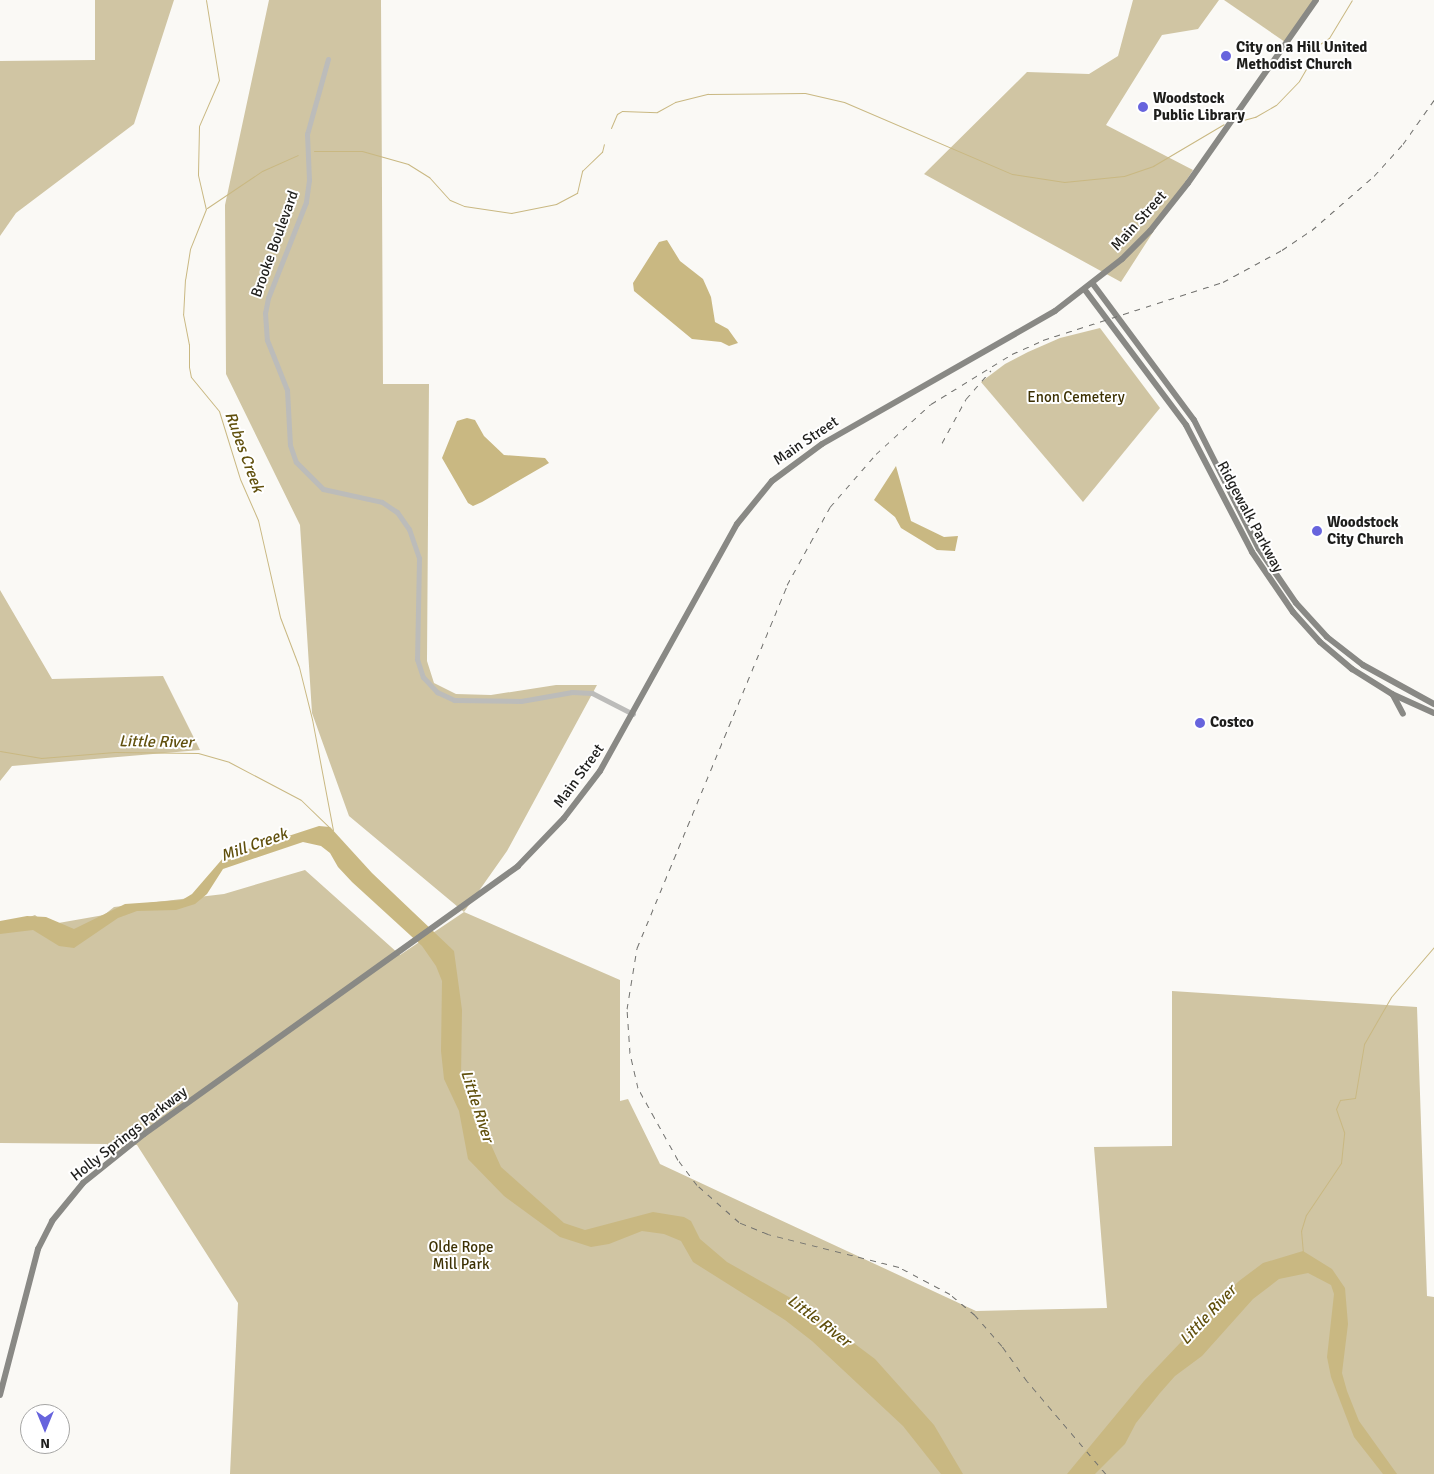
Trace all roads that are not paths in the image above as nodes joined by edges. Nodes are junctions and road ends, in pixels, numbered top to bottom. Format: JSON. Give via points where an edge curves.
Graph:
{"nodes":[{"id":1,"x":1316,"y":0,"type":"edge"},
{"id":2,"x":328,"y":59,"type":"dead end"},
{"id":3,"x":1093,"y":284,"type":"junction"},
{"id":4,"x":1085,"y":290,"type":"junction"},
{"id":5,"x":1392,"y":694,"type":"junction"},
{"id":6,"x":1434,"y":704,"type":"edge"},
{"id":7,"x":1434,"y":713,"type":"edge"},
{"id":8,"x":633,"y":714,"type":"junction"},
{"id":9,"x":1403,"y":714,"type":"dead end"},
{"id":10,"x":377,"y":968,"type":"joint"},
{"id":11,"x":0,"y":1395,"type":"edge"}],
"edges":[{"from":1,"to":3,"type":"main road","name":"Main Street","via":[[1170,207],[1136,246]]},
{"from":2,"to":8,"type":"street","name":"Brooke Boulevard","via":[[308,128],[306,202],[265,313],[267,340],[287,390],[290,445],[296,462],[323,489],[382,502],[397,512],[409,529],[419,558],[417,659],[423,676],[437,692],[454,700],[522,701],[592,692]]},
{"from":3,"to":4,"type":"main road","name":"Main Street"},
{"from":3,"to":6,"type":"main road","name":"Ridgewalk Parkway","via":[[1194,420],[1260,549],[1296,603],[1327,637],[1363,665]]},
{"from":4,"to":5,"type":"main road","name":"Ridgewalk Parkway","via":[[1186,425],[1252,552],[1284,601],[1306,628],[1336,656]]},
{"from":4,"to":8,"type":"main road","name":"Main Street","via":[[1032,325],[822,444],[772,481],[737,524]]},
{"from":5,"to":7,"type":"main road","name":"Ridgewalk Parkway"},
{"from":5,"to":9,"type":"main road"},
{"from":8,"to":10,"type":"main road","name":"Main Street","via":[[600,771],[560,822],[518,866]]},
{"from":10,"to":11,"type":"main road","name":"Holly Springs Parkway","via":[[144,1134],[91,1175],[68,1200],[52,1222],[34,1262]]}]}
